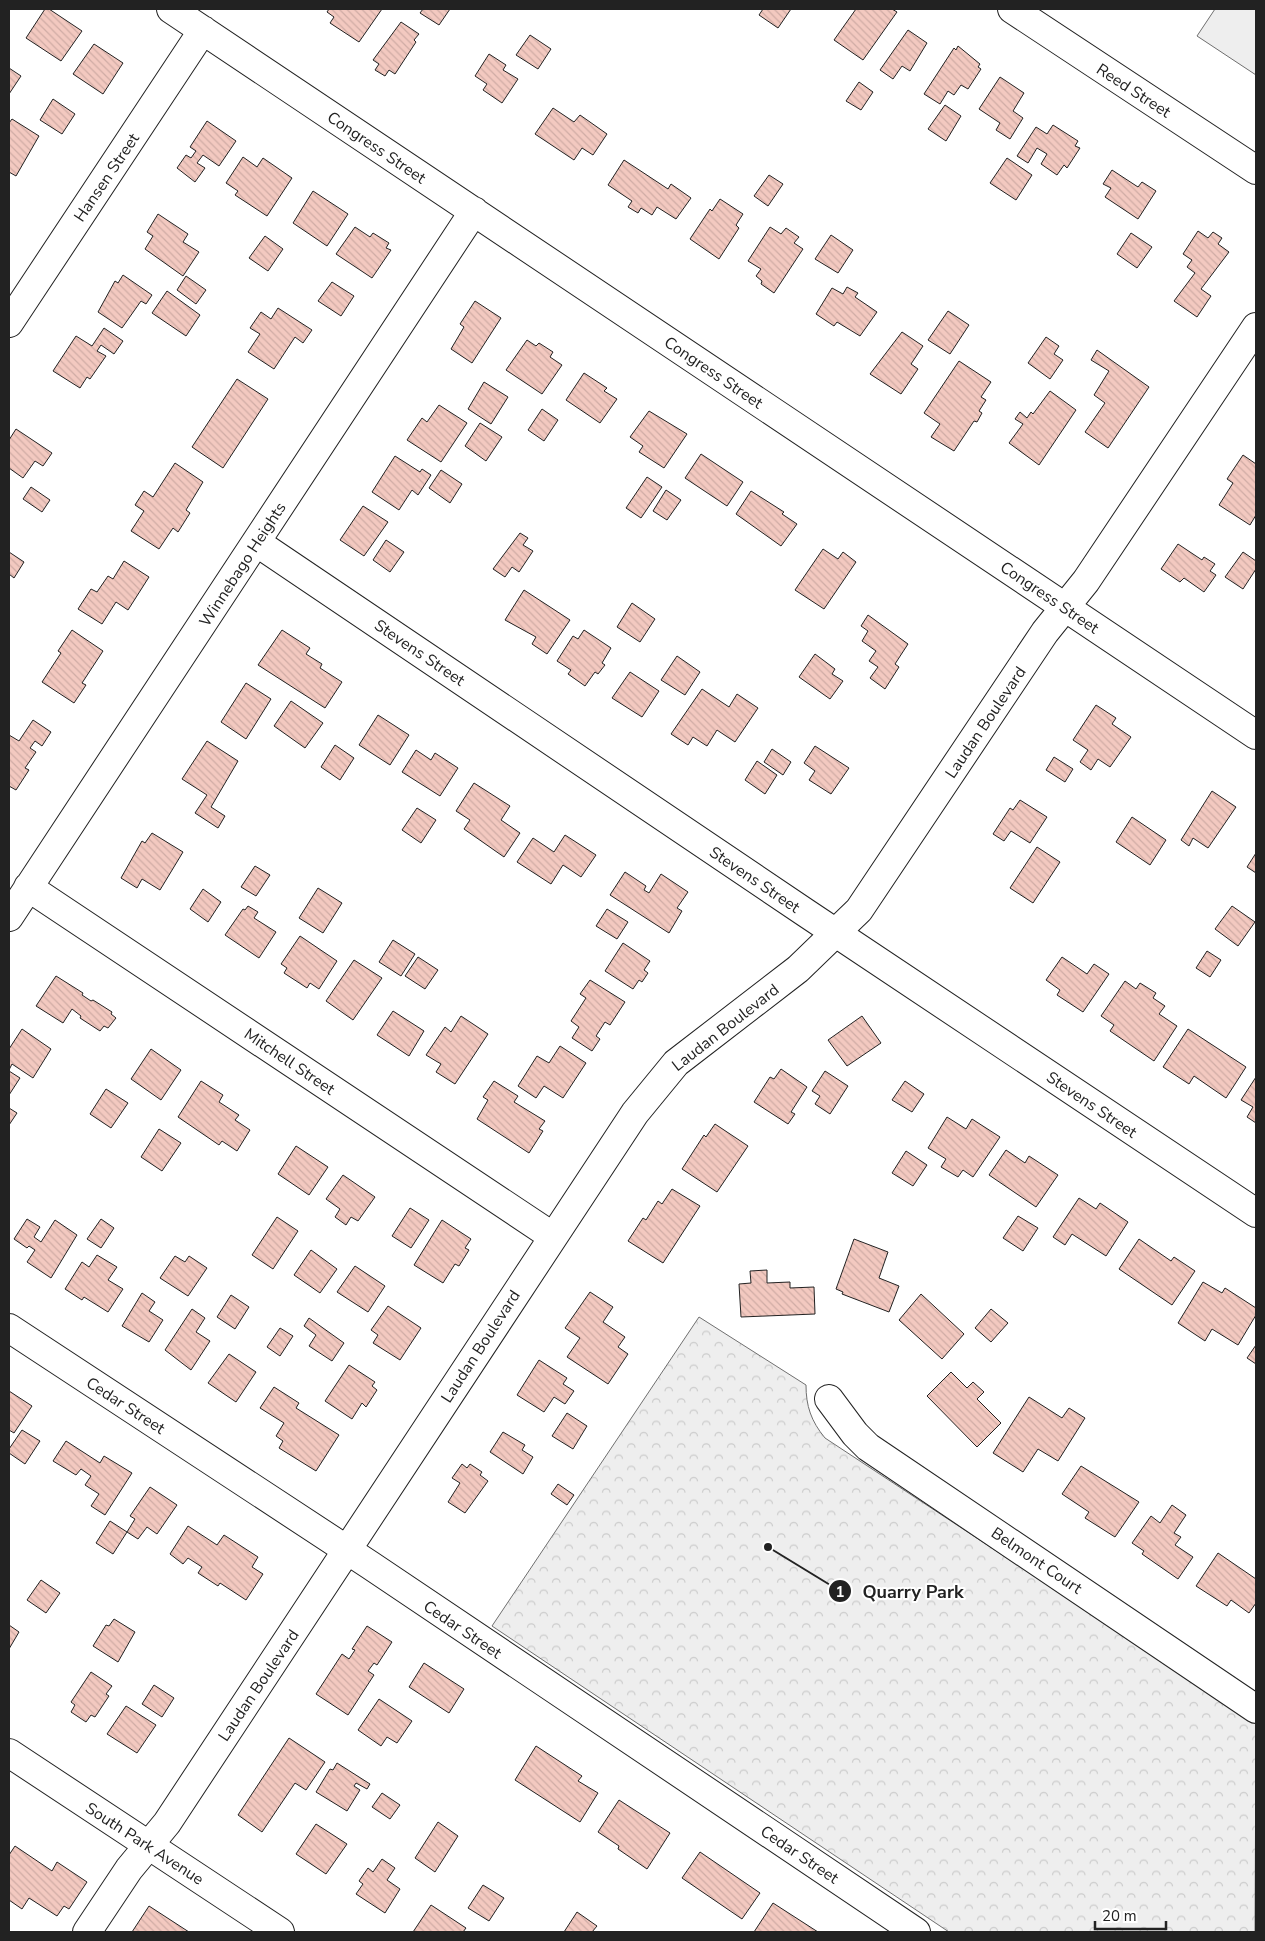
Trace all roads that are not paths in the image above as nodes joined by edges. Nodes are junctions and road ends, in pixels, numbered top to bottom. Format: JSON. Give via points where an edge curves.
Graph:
{"nodes":[{"id":1,"x":171,"y":9,"type":"edge"},
{"id":2,"x":1012,"y":9,"type":"edge"},
{"id":3,"x":203,"y":30,"type":"junction"},
{"id":4,"x":1256,"y":170,"type":"edge"},
{"id":5,"x":474,"y":211,"type":"junction"},
{"id":6,"x":9,"y":323,"type":"edge"},
{"id":7,"x":1256,"y":327,"type":"edge"},
{"id":8,"x":256,"y":542,"type":"junction"},
{"id":9,"x":1065,"y":607,"type":"junction"},
{"id":10,"x":1256,"y":735,"type":"edge"},
{"id":11,"x":28,"y":887,"type":"junction"},
{"id":12,"x":9,"y":917,"type":"edge"},
{"id":13,"x":835,"y":932,"type":"junction"},
{"id":14,"x":1256,"y":1213,"type":"edge"},
{"id":15,"x":552,"y":1236,"type":"junction"},
{"id":16,"x":9,"y":1328,"type":"edge"},
{"id":17,"x":829,"y":1400,"type":"dead end"},
{"id":18,"x":347,"y":1550,"type":"junction"},
{"id":19,"x":1256,"y":1709,"type":"edge"},
{"id":20,"x":9,"y":1753,"type":"edge"},
{"id":21,"x":149,"y":1846,"type":"junction"},
{"id":22,"x":87,"y":1932,"type":"edge"},
{"id":23,"x":280,"y":1932,"type":"edge"},
{"id":24,"x":916,"y":1932,"type":"edge"}],
"edges":[{"from":1,"to":3,"type":"street","name":"Congress Street"},
{"from":2,"to":4,"type":"street","name":"Reed Street"},
{"from":3,"to":5,"type":"street","name":"Congress Street"},
{"from":3,"to":6,"type":"street","name":"Hansen Street"},
{"from":5,"to":8,"type":"street","name":"Winnebago Heights"},
{"from":5,"to":9,"type":"street","name":"Congress Street"},
{"from":7,"to":9,"type":"street","name":"Laudan Boulevard","via":[[1086,582]]},
{"from":8,"to":11,"type":"street","name":"Winnebago Heights"},
{"from":8,"to":13,"type":"street","name":"Stevens Street"},
{"from":9,"to":10,"type":"street","name":"Congress Street"},
{"from":9,"to":13,"type":"street","name":"Laudan Boulevard","via":[[1045,632],[860,910]]},
{"from":11,"to":12,"type":"street","name":"Winnebago Heights"},
{"from":11,"to":15,"type":"street","name":"Mitchell Street"},
{"from":13,"to":14,"type":"street","name":"Stevens Street"},
{"from":13,"to":15,"type":"street","name":"Laudan Boulevard","via":[[798,969],[684,1057],[661,1079],[634,1113]]},
{"from":15,"to":18,"type":"street","name":"Laudan Boulevard"},
{"from":16,"to":18,"type":"street","name":"Cedar Street"},
{"from":17,"to":19,"type":"street","name":"Belmont Court","via":[[868,1447]]},
{"from":18,"to":21,"type":"street","name":"Laudan Boulevard"},
{"from":18,"to":24,"type":"street","name":"Cedar Street"},
{"from":20,"to":21,"type":"street","name":"South Park Avenue"},
{"from":21,"to":22,"type":"street","name":"Laudan Boulevard"},
{"from":21,"to":23,"type":"street","name":"South Park Avenue"}]}
